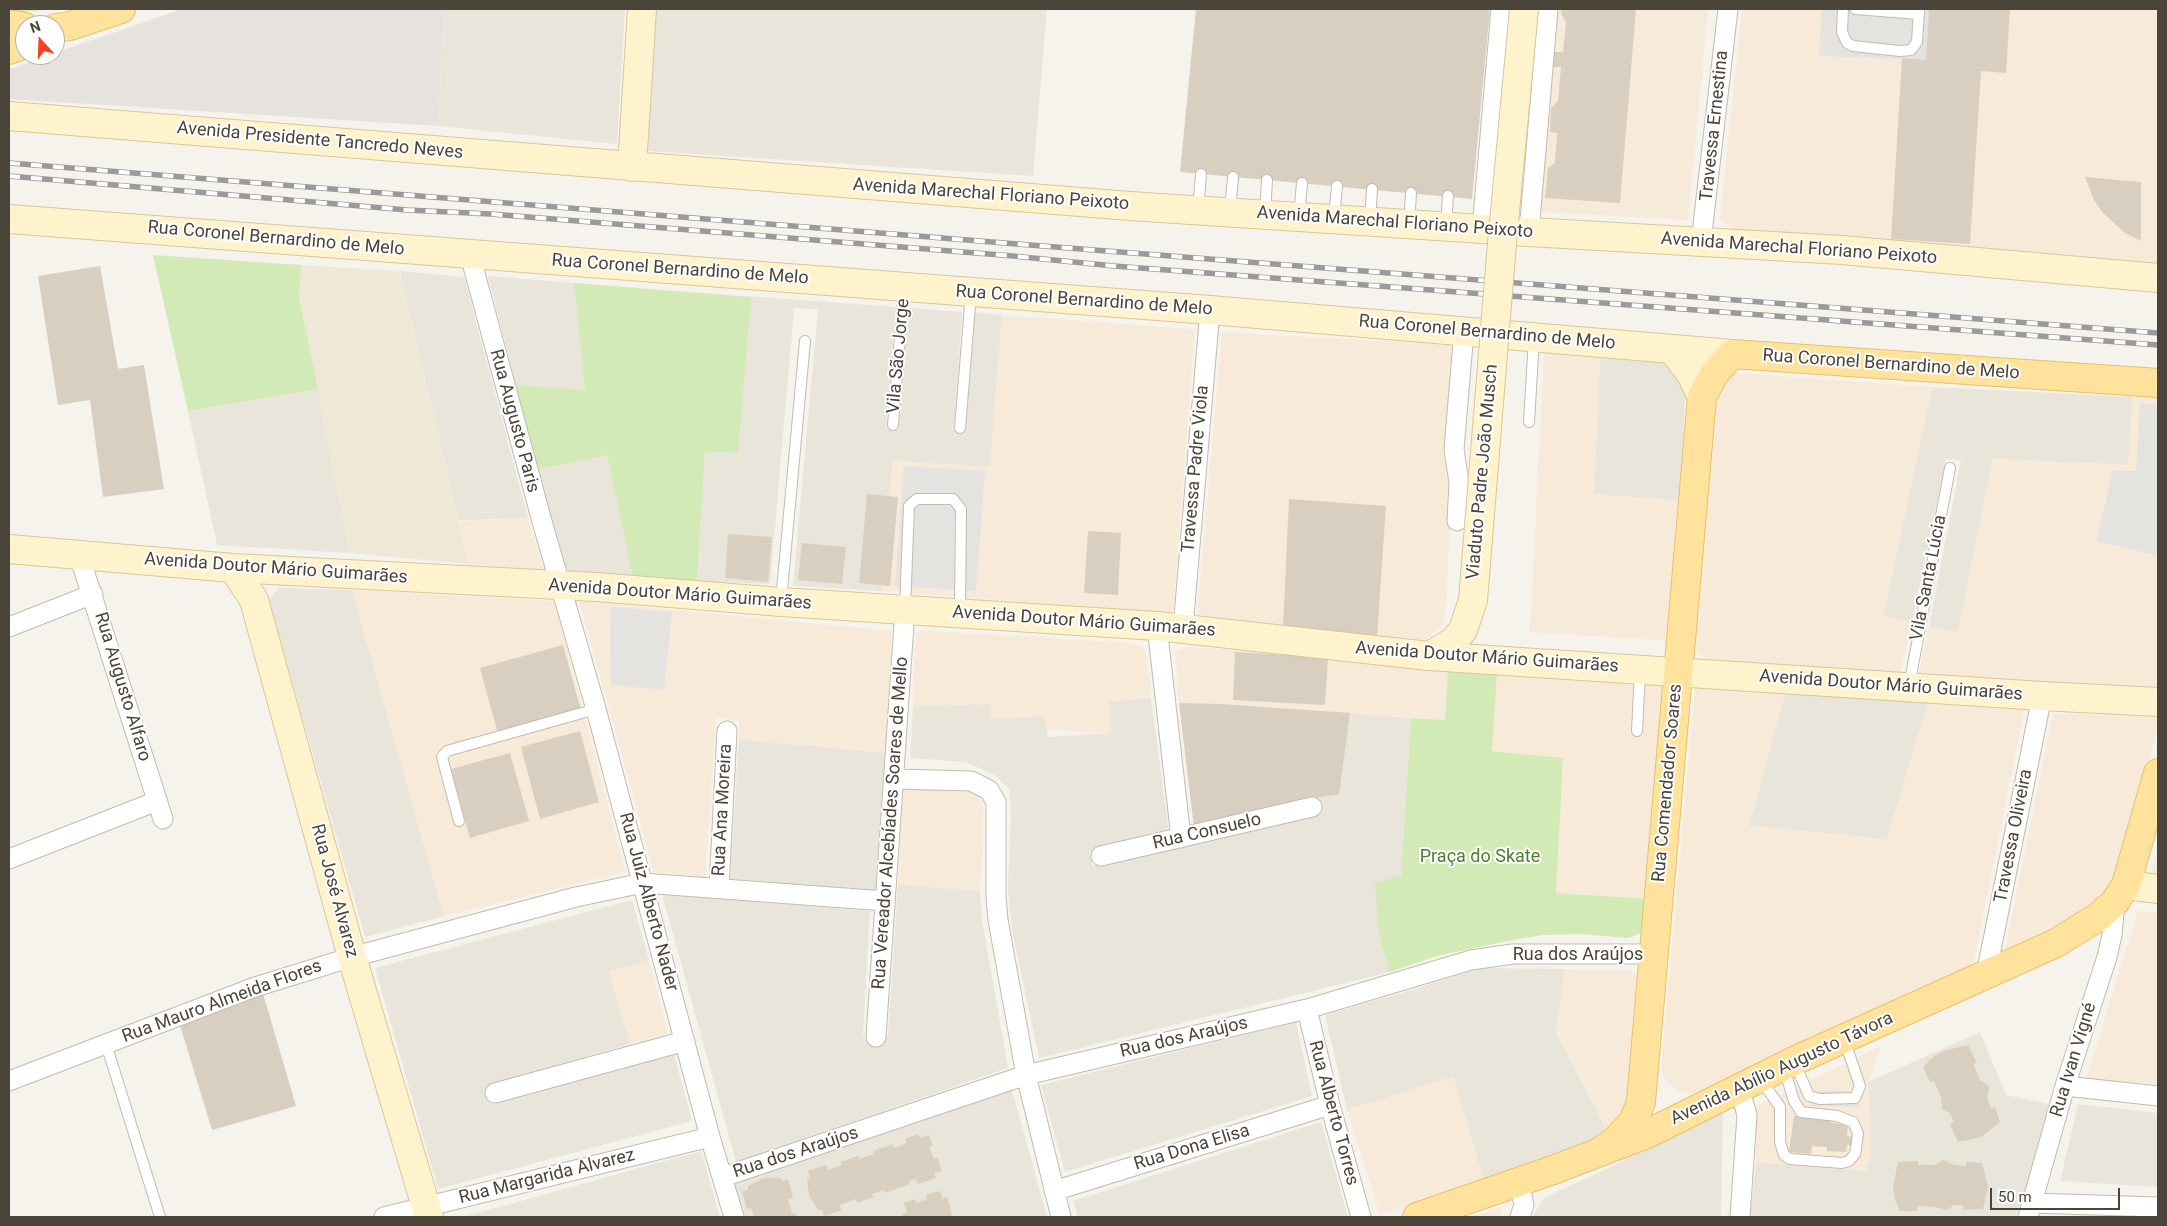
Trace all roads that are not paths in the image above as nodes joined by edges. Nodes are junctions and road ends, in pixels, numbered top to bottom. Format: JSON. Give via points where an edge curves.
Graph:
{"nodes":[{"id":1,"x":121,"y":9,"type":"edge"},
{"id":2,"x":642,"y":9,"type":"edge"},
{"id":3,"x":1501,"y":9,"type":"edge"},
{"id":4,"x":1524,"y":9,"type":"edge"},
{"id":5,"x":1548,"y":9,"type":"edge"},
{"id":6,"x":1728,"y":9,"type":"edge"},
{"id":7,"x":1843,"y":9,"type":"edge"},
{"id":8,"x":1855,"y":9,"type":"edge"},
{"id":9,"x":1919,"y":11,"type":"edge"},
{"id":10,"x":65,"y":27,"type":"edge"},
{"id":11,"x":9,"y":116,"type":"edge"},
{"id":12,"x":632,"y":167,"type":"junction"},
{"id":13,"x":1201,"y":174,"type":"dead end"},
{"id":14,"x":1233,"y":177,"type":"dead end"},
{"id":15,"x":1267,"y":180,"type":"dead end"},
{"id":16,"x":1302,"y":183,"type":"dead end"},
{"id":17,"x":1337,"y":186,"type":"dead end"},
{"id":18,"x":1372,"y":190,"type":"dead end"},
{"id":19,"x":1411,"y":193,"type":"dead end"},
{"id":20,"x":1448,"y":196,"type":"dead end"},
{"id":21,"x":1198,"y":210,"type":"junction"},
{"id":22,"x":1230,"y":212,"type":"junction"},
{"id":23,"x":1265,"y":215,"type":"junction"},
{"id":24,"x":1300,"y":217,"type":"junction"},
{"id":25,"x":9,"y":219,"type":"edge"},
{"id":26,"x":1334,"y":219,"type":"junction"},
{"id":27,"x":1370,"y":222,"type":"junction"},
{"id":28,"x":1409,"y":224,"type":"junction"},
{"id":29,"x":1446,"y":227,"type":"junction"},
{"id":30,"x":1482,"y":229,"type":"junction"},
{"id":31,"x":1529,"y":232,"type":"junction"},
{"id":32,"x":1702,"y":242,"type":"junction"},
{"id":33,"x":470,"y":255,"type":"junction"},
{"id":34,"x":2158,"y":278,"type":"edge"},
{"id":35,"x":904,"y":287,"type":"junction"},
{"id":36,"x":971,"y":292,"type":"junction"},
{"id":37,"x":1210,"y":310,"type":"junction"},
{"id":38,"x":1464,"y":331,"type":"junction"},
{"id":39,"x":1534,"y":337,"type":"junction"},
{"id":40,"x":804,"y":341,"type":"dead end"},
{"id":41,"x":1672,"y":349,"type":"junction"},
{"id":42,"x":1732,"y":354,"type":"junction"},
{"id":43,"x":2158,"y":383,"type":"edge"},
{"id":44,"x":1702,"y":397,"type":"junction"},
{"id":45,"x":1529,"y":422,"type":"dead end"},
{"id":46,"x":893,"y":425,"type":"dead end"},
{"id":47,"x":960,"y":428,"type":"dead end"},
{"id":48,"x":1950,"y":468,"type":"dead end"},
{"id":49,"x":1457,"y":521,"type":"dead end"},
{"id":50,"x":9,"y":549,"type":"edge"},
{"id":51,"x":79,"y":555,"type":"junction"},
{"id":52,"x":234,"y":568,"type":"junction"},
{"id":53,"x":283,"y":570,"type":"junction"},
{"id":54,"x":562,"y":587,"type":"junction"},
{"id":55,"x":93,"y":594,"type":"junction"},
{"id":56,"x":254,"y":600,"type":"junction"},
{"id":57,"x":781,"y":602,"type":"junction"},
{"id":58,"x":1473,"y":603,"type":"junction"},
{"id":59,"x":905,"y":609,"type":"junction"},
{"id":60,"x":960,"y":612,"type":"junction"},
{"id":61,"x":9,"y":627,"type":"edge"},
{"id":62,"x":1170,"y":627,"type":"junction"},
{"id":63,"x":1429,"y":656,"type":"junction"},
{"id":64,"x":1509,"y":662,"type":"junction"},
{"id":65,"x":1640,"y":670,"type":"junction"},
{"id":66,"x":1678,"y":672,"type":"junction"},
{"id":67,"x":1909,"y":687,"type":"junction"},
{"id":68,"x":2042,"y":696,"type":"junction"},
{"id":69,"x":2158,"y":702,"type":"edge"},
{"id":70,"x":596,"y":709,"type":"junction"},
{"id":71,"x":727,"y":731,"type":"dead end"},
{"id":72,"x":1637,"y":731,"type":"dead end"},
{"id":73,"x":2158,"y":772,"type":"edge"},
{"id":74,"x":894,"y":779,"type":"junction"},
{"id":75,"x":1312,"y":807,"type":"dead end"},
{"id":76,"x":459,"y":821,"type":"dead end"},
{"id":77,"x":1181,"y":838,"type":"junction"},
{"id":78,"x":1101,"y":856,"type":"dead end"},
{"id":79,"x":9,"y":859,"type":"edge"},
{"id":80,"x":643,"y":883,"type":"junction"},
{"id":81,"x":719,"y":888,"type":"junction"},
{"id":82,"x":2158,"y":889,"type":"edge"},
{"id":83,"x":2120,"y":894,"type":"junction"},
{"id":84,"x":885,"y":901,"type":"junction"},
{"id":85,"x":1654,"y":954,"type":"junction"},
{"id":86,"x":352,"y":957,"type":"junction"},
{"id":87,"x":1986,"y":975,"type":"junction"},
{"id":88,"x":1307,"y":1009,"type":"junction"},
{"id":89,"x":876,"y":1037,"type":"dead end"},
{"id":90,"x":1844,"y":1038,"type":"junction"},
{"id":91,"x":685,"y":1041,"type":"junction"},
{"id":92,"x":106,"y":1044,"type":"junction"},
{"id":93,"x":1788,"y":1063,"type":"junction"},
{"id":94,"x":1026,"y":1075,"type":"junction"},
{"id":95,"x":1644,"y":1080,"type":"junction"},
{"id":96,"x":9,"y":1081,"type":"edge"},
{"id":97,"x":1749,"y":1082,"type":"junction"},
{"id":98,"x":2065,"y":1086,"type":"junction"},
{"id":99,"x":495,"y":1093,"type":"dead end"},
{"id":100,"x":2158,"y":1096,"type":"edge"},
{"id":101,"x":1330,"y":1105,"type":"junction"},
{"id":102,"x":1690,"y":1111,"type":"junction"},
{"id":103,"x":710,"y":1137,"type":"junction"},
{"id":104,"x":1599,"y":1152,"type":"junction"},
{"id":105,"x":723,"y":1178,"type":"junction"},
{"id":106,"x":1519,"y":1182,"type":"junction"},
{"id":107,"x":1054,"y":1191,"type":"junction"},
{"id":108,"x":2158,"y":1207,"type":"edge"},
{"id":109,"x":2030,"y":1210,"type":"edge"},
{"id":110,"x":428,"y":1212,"type":"edge"},
{"id":111,"x":160,"y":1217,"type":"edge"},
{"id":112,"x":384,"y":1217,"type":"edge"},
{"id":113,"x":734,"y":1217,"type":"edge"},
{"id":114,"x":1061,"y":1217,"type":"edge"},
{"id":115,"x":1361,"y":1217,"type":"edge"},
{"id":116,"x":1418,"y":1217,"type":"edge"},
{"id":117,"x":1520,"y":1217,"type":"edge"},
{"id":118,"x":1740,"y":1217,"type":"edge"}],
"edges":[{"from":1,"to":10,"type":"main road"},
{"from":2,"to":12,"type":"main road"},
{"from":3,"to":30,"type":"street"},
{"from":4,"to":58,"type":"main road","name":"Viaduto Padre João Musch","bridge":true},
{"from":5,"to":31,"type":"street"},
{"from":6,"to":32,"type":"street","name":"Travessa Ernestina"},
{"from":7,"to":9,"type":"lane","via":[[1842,32],[1847,42],[1853,46],[1900,51],[1911,50],[1917,42]]},
{"from":8,"to":9,"type":"lane"},
{"from":11,"to":12,"type":"main road","name":"Avenida Presidente Tancredo Neves"},
{"from":12,"to":21,"type":"main road","name":"Avenida Marechal Floriano Peixoto"},
{"from":13,"to":21,"type":"lane"},
{"from":14,"to":22,"type":"lane"},
{"from":15,"to":23,"type":"lane"},
{"from":16,"to":24,"type":"lane"},
{"from":17,"to":26,"type":"lane"},
{"from":18,"to":27,"type":"lane"},
{"from":19,"to":28,"type":"lane"},
{"from":20,"to":29,"type":"lane"},
{"from":21,"to":22,"type":"main road","name":"Avenida Marechal Floriano Peixoto"},
{"from":22,"to":23,"type":"main road","name":"Avenida Marechal Floriano Peixoto"},
{"from":23,"to":24,"type":"main road","name":"Avenida Marechal Floriano Peixoto"},
{"from":24,"to":26,"type":"main road","name":"Avenida Marechal Floriano Peixoto"},
{"from":25,"to":33,"type":"main road","name":"Rua Coronel Bernardino de Melo"},
{"from":26,"to":27,"type":"main road","name":"Avenida Marechal Floriano Peixoto"},
{"from":27,"to":28,"type":"main road","name":"Avenida Marechal Floriano Peixoto"},
{"from":28,"to":29,"type":"main road","name":"Avenida Marechal Floriano Peixoto"},
{"from":29,"to":30,"type":"main road","name":"Avenida Marechal Floriano Peixoto"},
{"from":30,"to":31,"type":"main road","name":"Avenida Marechal Floriano Peixoto"},
{"from":31,"to":32,"type":"main road","name":"Avenida Marechal Floriano Peixoto"},
{"from":32,"to":34,"type":"main road","name":"Avenida Marechal Floriano Peixoto","via":[[1842,250]]},
{"from":33,"to":35,"type":"main road","name":"Rua Coronel Bernardino de Melo"},
{"from":33,"to":54,"type":"street","name":"Rua Augusto Paris","via":[[542,526]]},
{"from":35,"to":36,"type":"main road","name":"Rua Coronel Bernardino de Melo"},
{"from":35,"to":46,"type":"lane","name":"Vila São Jorge"},
{"from":36,"to":37,"type":"main road","name":"Rua Coronel Bernardino de Melo"},
{"from":36,"to":47,"type":"lane"},
{"from":37,"to":38,"type":"main road","name":"Rua Coronel Bernardino de Melo"},
{"from":37,"to":62,"type":"street","name":"Travessa Padre Viola"},
{"from":38,"to":39,"type":"main road","name":"Rua Coronel Bernardino de Melo"},
{"from":38,"to":49,"type":"street","via":[[1454,449],[1459,484]]},
{"from":39,"to":41,"type":"main road","name":"Rua Coronel Bernardino de Melo"},
{"from":39,"to":45,"type":"lane"},
{"from":40,"to":57,"type":"lane"},
{"from":41,"to":42,"type":"main road","name":"Rua Coronel Bernardino de Melo"},
{"from":41,"to":44,"type":"main road","via":[[1691,374]]},
{"from":42,"to":43,"type":"main road","name":"Rua Coronel Bernardino de Melo"},
{"from":42,"to":44,"type":"main road","name":"Rua Comendador Soares","via":[[1714,374]]},
{"from":44,"to":66,"type":"main road","name":"Rua Comendador Soares"},
{"from":48,"to":67,"type":"lane","name":"Vila Santa Lúcia"},
{"from":50,"to":51,"type":"main road","name":"Avenida Doutor Mário Guimarães"},
{"from":51,"to":52,"type":"main road","name":"Avenida Doutor Mário Guimarães"},
{"from":51,"to":55,"type":"street","name":"Rua Augusto Alfaro"},
{"from":52,"to":53,"type":"main road","name":"Avenida Doutor Mário Guimarães"},
{"from":52,"to":56,"type":"main road","name":"Rua José Alvarez"},
{"from":53,"to":54,"type":"main road","name":"Avenida Doutor Mário Guimarães"},
{"from":53,"to":56,"type":"main road","via":[[264,582]]},
{"from":54,"to":57,"type":"main road","name":"Avenida Doutor Mário Guimarães"},
{"from":54,"to":70,"type":"street","name":"Rua Juiz Alberto Nader"},
{"from":55,"to":61,"type":"street"},
{"from":55,"to":79,"type":"street","name":"Rua Augusto Alfaro","via":[[160,810]]},
{"from":56,"to":86,"type":"main road","name":"Rua José Alvarez"},
{"from":57,"to":59,"type":"main road","name":"Avenida Doutor Mário Guimarães"},
{"from":58,"to":63,"type":"main road","name":"Viaduto Padre João Musch","via":[[1463,630],[1454,641]]},
{"from":58,"to":64,"type":"main road","name":"Viaduto Padre João Musch","via":[[1485,643]]},
{"from":59,"to":60,"type":"main road","name":"Avenida Doutor Mário Guimarães"},
{"from":59,"to":60,"type":"lane","via":[[909,506],[917,499],[953,500],[961,509]]},
{"from":59,"to":74,"type":"street","name":"Rua Vereador Alcebíades Soares de Mello"},
{"from":60,"to":62,"type":"main road","name":"Avenida Doutor Mário Guimarães"},
{"from":62,"to":63,"type":"main road","name":"Avenida Doutor Mário Guimarães"},
{"from":62,"to":77,"type":"street","name":"Travessa Padre Viola"},
{"from":63,"to":64,"type":"main road","name":"Avenida Doutor Mário Guimarães"},
{"from":64,"to":65,"type":"main road","name":"Avenida Doutor Mário Guimarães"},
{"from":65,"to":66,"type":"main road","name":"Avenida Doutor Mário Guimarães"},
{"from":65,"to":72,"type":"lane"},
{"from":66,"to":67,"type":"main road","name":"Avenida Doutor Mário Guimarães"},
{"from":66,"to":85,"type":"main road","name":"Rua Comendador Soares"},
{"from":67,"to":68,"type":"main road","name":"Avenida Doutor Mário Guimarães"},
{"from":68,"to":69,"type":"main road","name":"Avenida Doutor Mário Guimarães"},
{"from":68,"to":87,"type":"street","name":"Travessa Oliveira"},
{"from":70,"to":76,"type":"lane","via":[[447,752],[442,757]]},
{"from":70,"to":80,"type":"street","name":"Rua Juiz Alberto Nader"},
{"from":71,"to":81,"type":"street","name":"Rua Ana Moreira"},
{"from":73,"to":83,"type":"main road"},
{"from":74,"to":84,"type":"street","name":"Rua Vereador Alcebíades Soares de Mello"},
{"from":74,"to":94,"type":"street","via":[[971,781],[989,790],[996,802],[998,920]]},
{"from":75,"to":77,"type":"street","name":"Rua Consuelo"},
{"from":77,"to":78,"type":"street","name":"Rua Consuelo"},
{"from":80,"to":81,"type":"street","name":"Rua Mauro Almeida Flores"},
{"from":80,"to":86,"type":"street","name":"Rua Mauro Almeida Flores","via":[[576,897]]},
{"from":80,"to":91,"type":"street","name":"Rua Juiz Alberto Nader"},
{"from":81,"to":84,"type":"street","name":"Rua Mauro Almeida Flores"},
{"from":82,"to":83,"type":"main road"},
{"from":83,"to":87,"type":"main road","name":"Avenida Abílio Augusto Távora","via":[[2098,917],[2056,943]]},
{"from":83,"to":98,"type":"street","name":"Rua Ivan Vigné","via":[[2107,957]]},
{"from":84,"to":89,"type":"street","name":"Rua Vereador Alcebíades Soares de Mello"},
{"from":85,"to":88,"type":"street","name":"Rua dos Araújos","via":[[1488,956]]},
{"from":85,"to":95,"type":"main road","name":"Rua Comendador Soares"},
{"from":86,"to":92,"type":"street","name":"Rua Mauro Almeida Flores","via":[[255,987]]},
{"from":86,"to":110,"type":"main road","name":"Rua José Alvarez"},
{"from":87,"to":90,"type":"main road","name":"Avenida Abílio Augusto Távora"},
{"from":88,"to":94,"type":"street","name":"Rua dos Araújos"},
{"from":88,"to":101,"type":"street","name":"Rua Alberto Torres"},
{"from":90,"to":93,"type":"main road","name":"Avenida Abílio Augusto Távora"},
{"from":90,"to":93,"type":"lane","via":[[1860,1086],[1855,1098],[1820,1099],[1809,1096]]},
{"from":91,"to":99,"type":"street"},
{"from":91,"to":103,"type":"street","name":"Rua Juiz Alberto Nader"},
{"from":92,"to":96,"type":"street","name":"Rua Mauro Almeida Flores"},
{"from":92,"to":111,"type":"lane"},
{"from":93,"to":97,"type":"main road","name":"Avenida Abílio Augusto Távora"},
{"from":93,"to":97,"type":"lane","via":[[1794,1101],[1801,1112],[1844,1118],[1855,1126],[1858,1132],[1856,1149],[1849,1161],[1790,1159],[1784,1155],[1780,1142],[1780,1106]]},
{"from":94,"to":105,"type":"street","name":"Rua dos Araújos"},
{"from":94,"to":107,"type":"street"},
{"from":95,"to":102,"type":"main road","via":[[1647,1091],[1657,1104],[1674,1112]]},
{"from":95,"to":104,"type":"main road","name":"Rua Comendador Soares","via":[[1640,1109],[1633,1122]]},
{"from":97,"to":102,"type":"main road","name":"Avenida Abílio Augusto Távora"},
{"from":97,"to":118,"type":"street"},
{"from":98,"to":100,"type":"street"},
{"from":98,"to":109,"type":"street","name":"Rua Ivan Vigné"},
{"from":101,"to":107,"type":"street","name":"Rua Dona Elisa"},
{"from":101,"to":115,"type":"street","name":"Rua Alberto Torres"},
{"from":102,"to":104,"type":"main road","name":"Avenida Abílio Augusto Távora","via":[[1647,1134]]},
{"from":103,"to":105,"type":"street","name":"Rua Juiz Alberto Nader"},
{"from":103,"to":110,"type":"street","name":"Rua Margarida Alvarez"},
{"from":104,"to":106,"type":"main road","name":"Avenida Abílio Augusto Távora"},
{"from":105,"to":113,"type":"street","name":"Rua Juiz Alberto Nader"},
{"from":106,"to":116,"type":"main road","name":"Avenida Abílio Augusto Távora"},
{"from":106,"to":117,"type":"street","via":[[1524,1205]]},
{"from":107,"to":114,"type":"street"},
{"from":108,"to":109,"type":"street"},
{"from":110,"to":112,"type":"street","name":"Rua Margarida Alvarez"}]}
